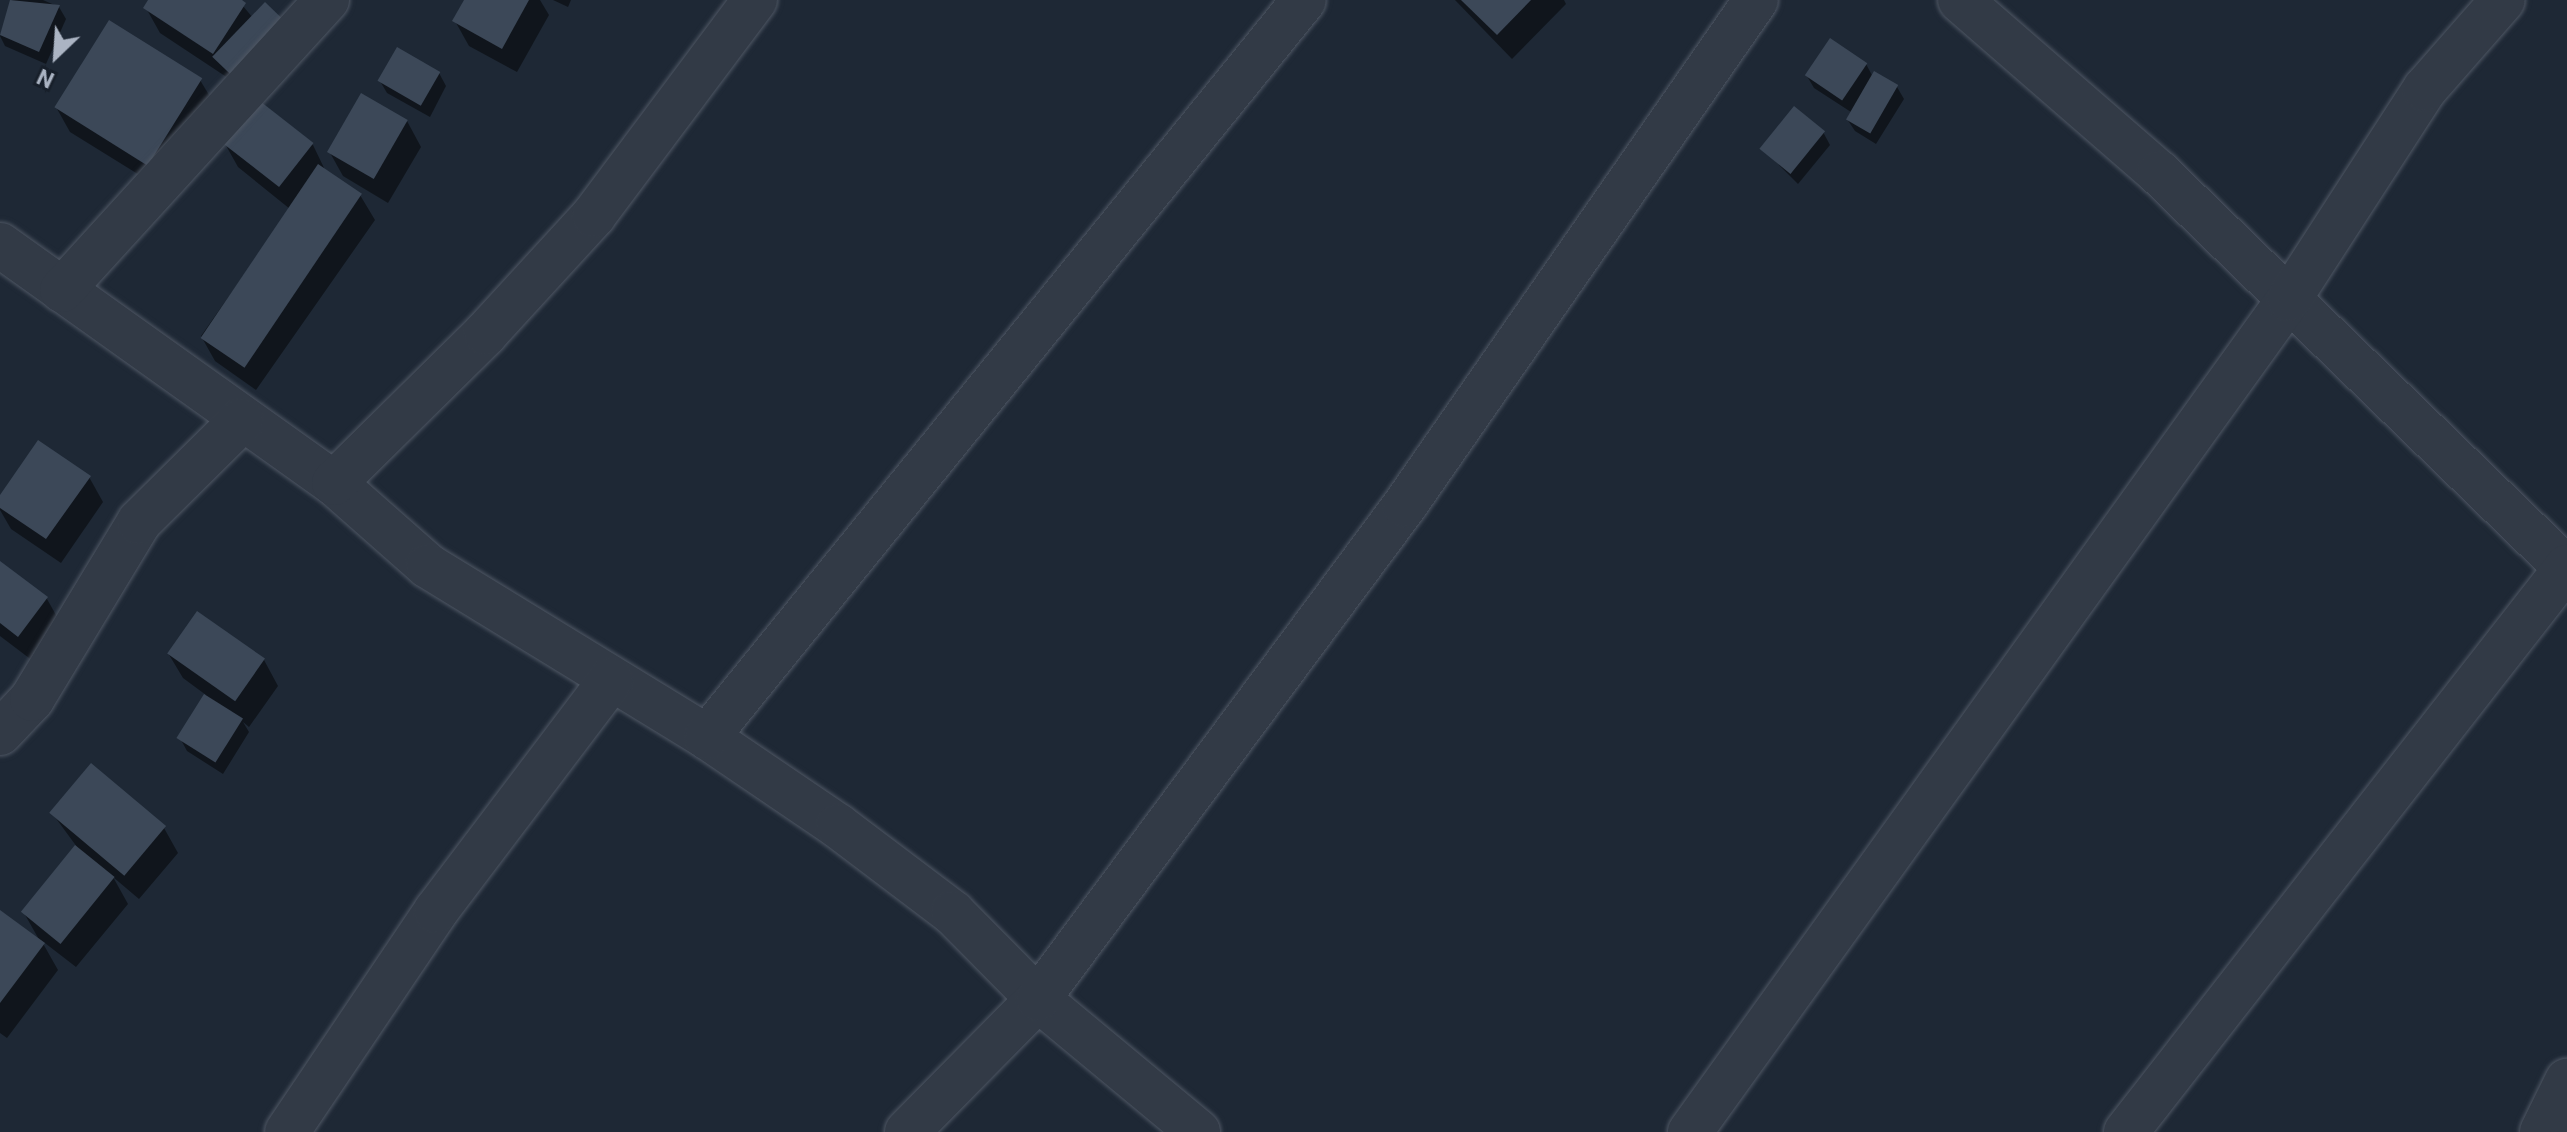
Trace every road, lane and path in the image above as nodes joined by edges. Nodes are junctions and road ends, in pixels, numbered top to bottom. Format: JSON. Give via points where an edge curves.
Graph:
{"nodes":[{"id":1,"x":327,"y":0,"type":"edge"},
{"id":2,"x":755,"y":0,"type":"edge"},
{"id":3,"x":1304,"y":0,"type":"edge"},
{"id":4,"x":1756,"y":0,"type":"edge"},
{"id":5,"x":1960,"y":0,"type":"edge"},
{"id":6,"x":2503,"y":0,"type":"edge"},
{"id":7,"x":0,"y":245,"type":"edge"},
{"id":8,"x":62,"y":290,"type":"junction"},
{"id":9,"x":2289,"y":299,"type":"junction"},
{"id":10,"x":241,"y":421,"type":"junction"},
{"id":11,"x":334,"y":483,"type":"junction"},
{"id":12,"x":2567,"y":568,"type":"edge"},
{"id":13,"x":611,"y":680,"type":"junction"},
{"id":14,"x":0,"y":733,"type":"edge"},
{"id":15,"x":707,"y":737,"type":"junction"},
{"id":16,"x":1038,"y":999,"type":"junction"},
{"id":17,"x":2567,"y":1081,"type":"edge"},
{"id":18,"x":287,"y":1132,"type":"edge"},
{"id":19,"x":907,"y":1132,"type":"edge"},
{"id":20,"x":1198,"y":1132,"type":"edge"},
{"id":21,"x":1690,"y":1132,"type":"edge"},
{"id":22,"x":2126,"y":1132,"type":"edge"},
{"id":23,"x":2542,"y":1132,"type":"edge"}],
"edges":[{"from":1,"to":8,"type":"street"},
{"from":2,"to":11,"type":"street","via":[[594,215],[486,333]]},
{"from":3,"to":15,"type":"street"},
{"from":4,"to":16,"type":"street","via":[[1405,505]]},
{"from":5,"to":9,"type":"street","via":[[2159,173]]},
{"from":6,"to":9,"type":"street","via":[[2425,89]]},
{"from":7,"to":8,"type":"street"},
{"from":8,"to":10,"type":"street"},
{"from":9,"to":12,"type":"street"},
{"from":9,"to":21,"type":"street"},
{"from":10,"to":11,"type":"street"},
{"from":10,"to":14,"type":"street","via":[[139,522],[32,699]]},
{"from":11,"to":13,"type":"street","via":[[428,566]]},
{"from":12,"to":22,"type":"street"},
{"from":13,"to":15,"type":"street"},
{"from":13,"to":18,"type":"street","via":[[436,911]]},
{"from":15,"to":16,"type":"street","via":[[953,913]]},
{"from":16,"to":19,"type":"street"},
{"from":16,"to":20,"type":"street"},
{"from":17,"to":23,"type":"street"}]}
